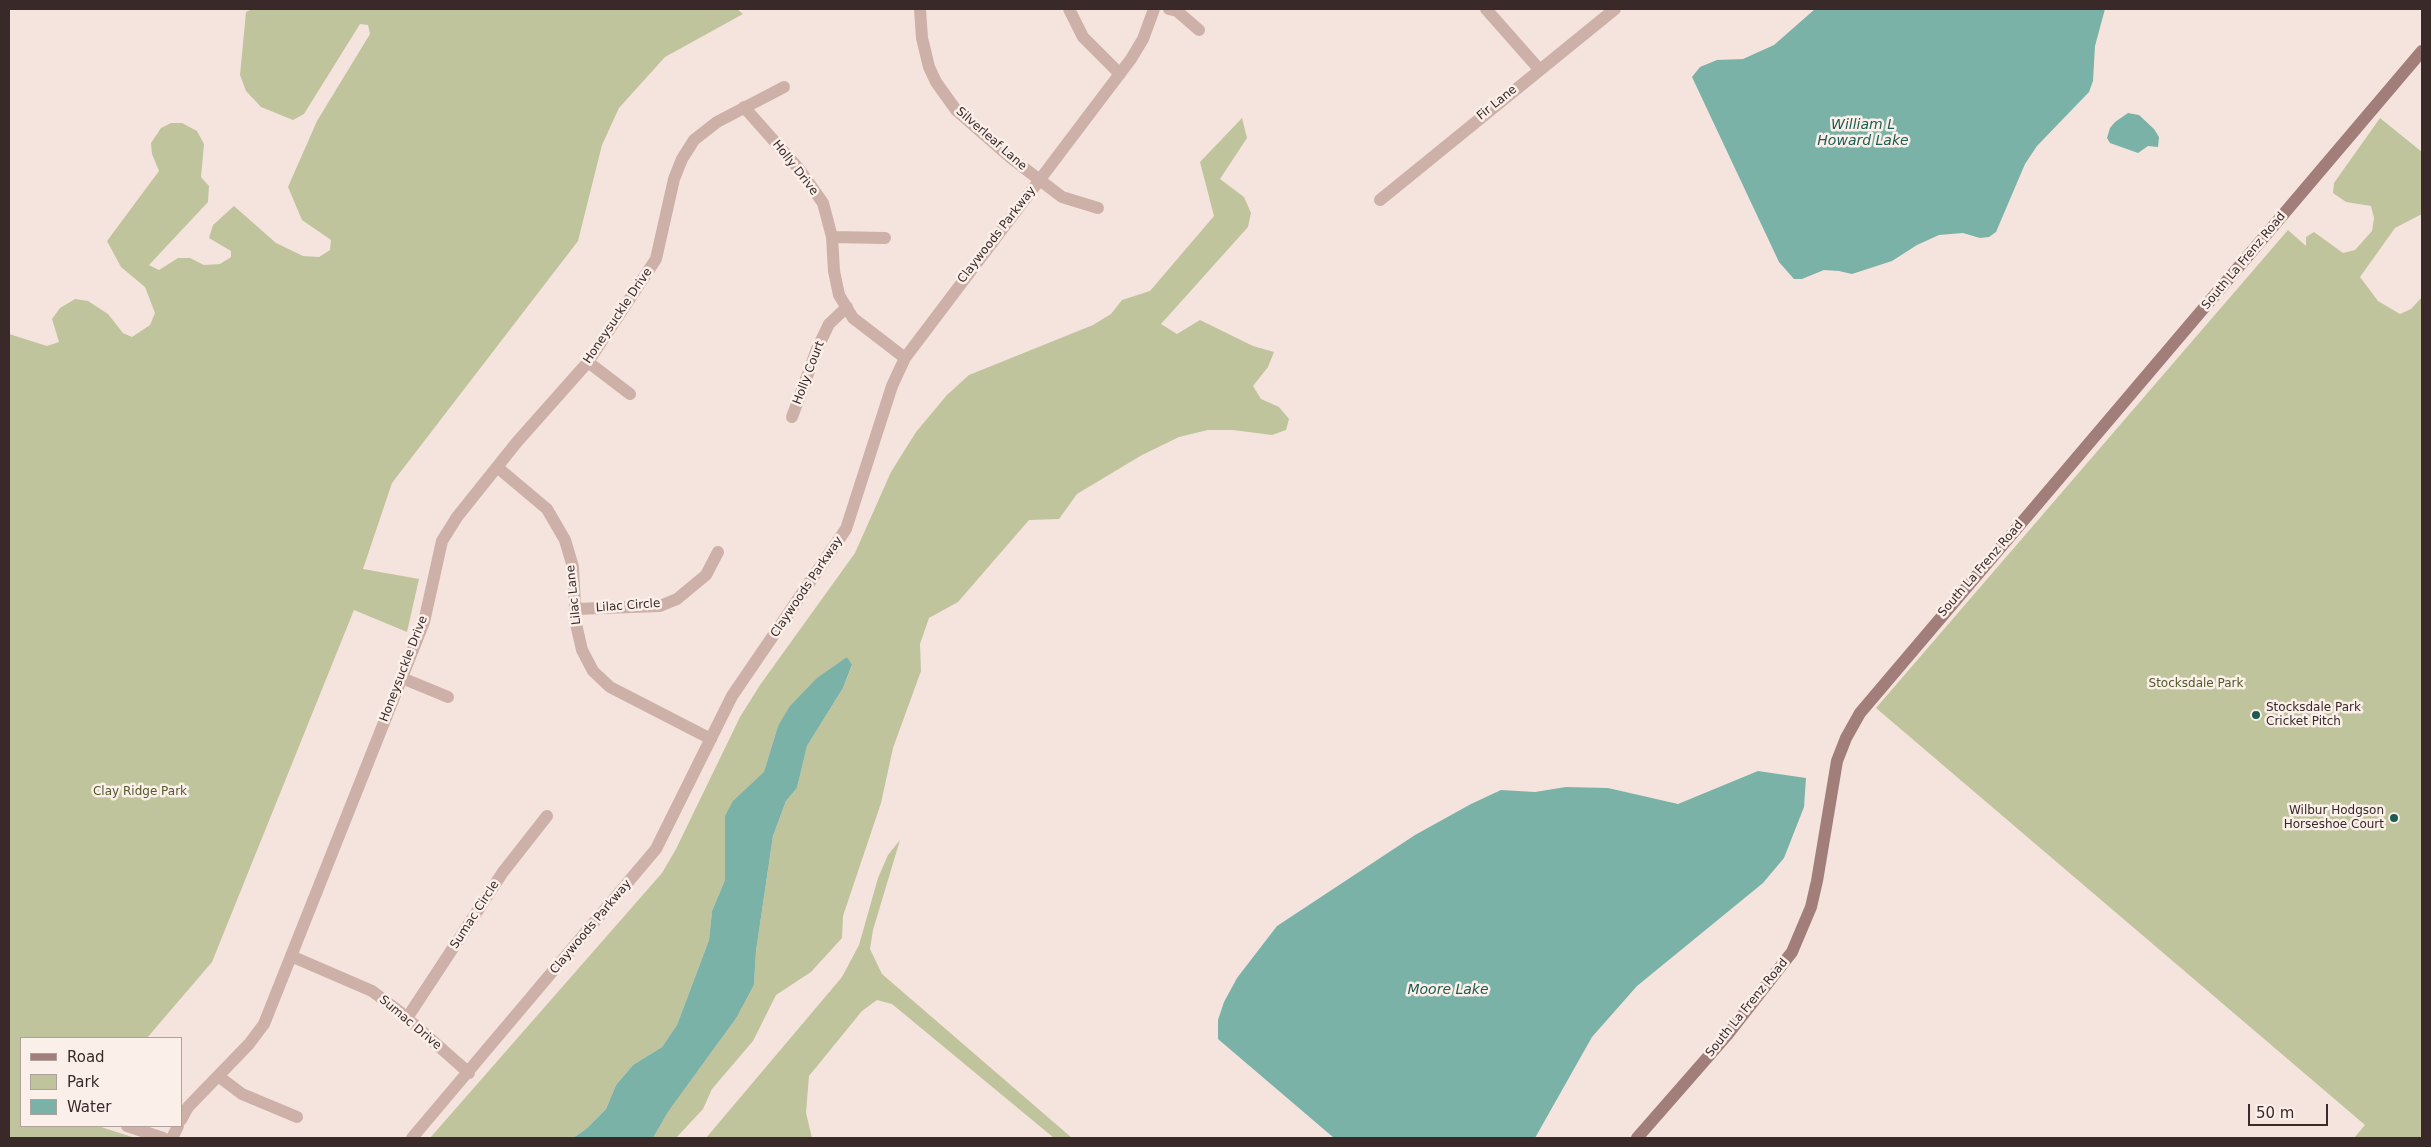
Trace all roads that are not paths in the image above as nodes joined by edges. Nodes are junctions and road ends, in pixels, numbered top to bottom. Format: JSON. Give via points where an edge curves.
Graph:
{"nodes":[{"id":1,"x":920,"y":9,"type":"edge"},
{"id":2,"x":1069,"y":9,"type":"edge"},
{"id":3,"x":1154,"y":9,"type":"edge"},
{"id":4,"x":1169,"y":9,"type":"edge"},
{"id":5,"x":1486,"y":9,"type":"edge"},
{"id":6,"x":1616,"y":9,"type":"edge"},
{"id":7,"x":1199,"y":30,"type":"dead end"},
{"id":8,"x":2422,"y":51,"type":"edge"},
{"id":9,"x":1539,"y":69,"type":"junction"},
{"id":10,"x":1120,"y":74,"type":"junction"},
{"id":11,"x":784,"y":87,"type":"dead end"},
{"id":12,"x":744,"y":107,"type":"junction"},
{"id":13,"x":1040,"y":181,"type":"junction"},
{"id":14,"x":1380,"y":200,"type":"dead end"},
{"id":15,"x":1098,"y":208,"type":"dead end"},
{"id":16,"x":832,"y":237,"type":"junction"},
{"id":17,"x":885,"y":238,"type":"dead end"},
{"id":18,"x":847,"y":307,"type":"junction"},
{"id":19,"x":905,"y":358,"type":"junction"},
{"id":20,"x":588,"y":362,"type":"junction"},
{"id":21,"x":630,"y":394,"type":"dead end"},
{"id":22,"x":792,"y":417,"type":"dead end"},
{"id":23,"x":498,"y":467,"type":"junction"},
{"id":24,"x":718,"y":552,"type":"dead end"},
{"id":25,"x":575,"y":609,"type":"junction"},
{"id":26,"x":402,"y":678,"type":"junction"},
{"id":27,"x":448,"y":697,"type":"dead end"},
{"id":28,"x":710,"y":739,"type":"junction"},
{"id":29,"x":547,"y":816,"type":"dead end"},
{"id":30,"x":292,"y":956,"type":"junction"},
{"id":31,"x":407,"y":1018,"type":"junction"},
{"id":32,"x":469,"y":1073,"type":"junction"},
{"id":33,"x":218,"y":1076,"type":"junction"},
{"id":34,"x":182,"y":1118,"type":"edge"},
{"id":35,"x":297,"y":1118,"type":"dead end"},
{"id":36,"x":130,"y":1127,"type":"edge"},
{"id":37,"x":163,"y":1138,"type":"edge"},
{"id":38,"x":412,"y":1138,"type":"edge"},
{"id":39,"x":1637,"y":1138,"type":"edge"}],
"edges":[{"from":1,"to":13,"type":"street","name":"Silverleaf Lane","via":[[924,53],[945,97]]},
{"from":2,"to":10,"type":"street","via":[[1083,37]]},
{"from":3,"to":10,"type":"street","name":"Claywoods Parkway","via":[[1142,38]]},
{"from":4,"to":7,"type":"street","via":[[1177,11]]},
{"from":5,"to":9,"type":"street"},
{"from":6,"to":9,"type":"street","name":"Fir Lane"},
{"from":8,"to":39,"type":"street","name":"South La Frenz Road","via":[[1860,713],[1838,761],[1817,881],[1808,915],[1792,952],[1728,1034]]},
{"from":9,"to":14,"type":"street","name":"Fir Lane"},
{"from":10,"to":13,"type":"street","name":"Claywoods Parkway"},
{"from":11,"to":12,"type":"street","name":"Honeysuckle Drive"},
{"from":12,"to":16,"type":"street","name":"Holly Drive","via":[[799,169],[823,203]]},
{"from":12,"to":20,"type":"street","name":"Honeysuckle Drive","via":[[694,140],[682,159],[674,179],[656,259]]},
{"from":13,"to":15,"type":"street","name":"Silverleaf Lane","via":[[1062,197]]},
{"from":13,"to":19,"type":"street","name":"Claywoods Parkway"},
{"from":16,"to":17,"type":"street"},
{"from":16,"to":18,"type":"street","name":"Holly Drive","via":[[839,295]]},
{"from":18,"to":19,"type":"street","name":"Holly Drive","via":[[853,318]]},
{"from":18,"to":22,"type":"street","name":"Holly Court","via":[[829,324]]},
{"from":19,"to":28,"type":"street","name":"Claywoods Parkway","via":[[892,386],[846,529],[732,696]]},
{"from":20,"to":21,"type":"street"},
{"from":20,"to":23,"type":"street","name":"Honeysuckle Drive"},
{"from":23,"to":25,"type":"street","name":"Lilac Lane","via":[[547,509],[565,540],[573,567]]},
{"from":23,"to":26,"type":"street","name":"Honeysuckle Drive","via":[[457,517],[442,541],[424,622]]},
{"from":24,"to":25,"type":"street","name":"Lilac Circle","via":[[706,575],[677,599],[660,606]]},
{"from":25,"to":28,"type":"street","name":"Lilac Lane","via":[[582,650],[593,670],[610,687]]},
{"from":26,"to":27,"type":"street"},
{"from":26,"to":30,"type":"street","name":"Honeysuckle Drive"},
{"from":28,"to":32,"type":"street","name":"Claywoods Parkway","via":[[656,849]]},
{"from":29,"to":31,"type":"street","name":"Sumac Circle","via":[[503,872]]},
{"from":30,"to":31,"type":"street","name":"Sumac Drive","via":[[372,991]]},
{"from":30,"to":33,"type":"street","name":"Honeysuckle Drive","via":[[264,1024]]},
{"from":31,"to":32,"type":"street","name":"Sumac Drive"},
{"from":32,"to":38,"type":"street","name":"Claywoods Parkway"},
{"from":33,"to":34,"type":"street","name":"Honeysuckle Drive","via":[[192,1102]]},
{"from":33,"to":35,"type":"street","via":[[242,1094]]},
{"from":36,"to":37,"type":"street"}]}
